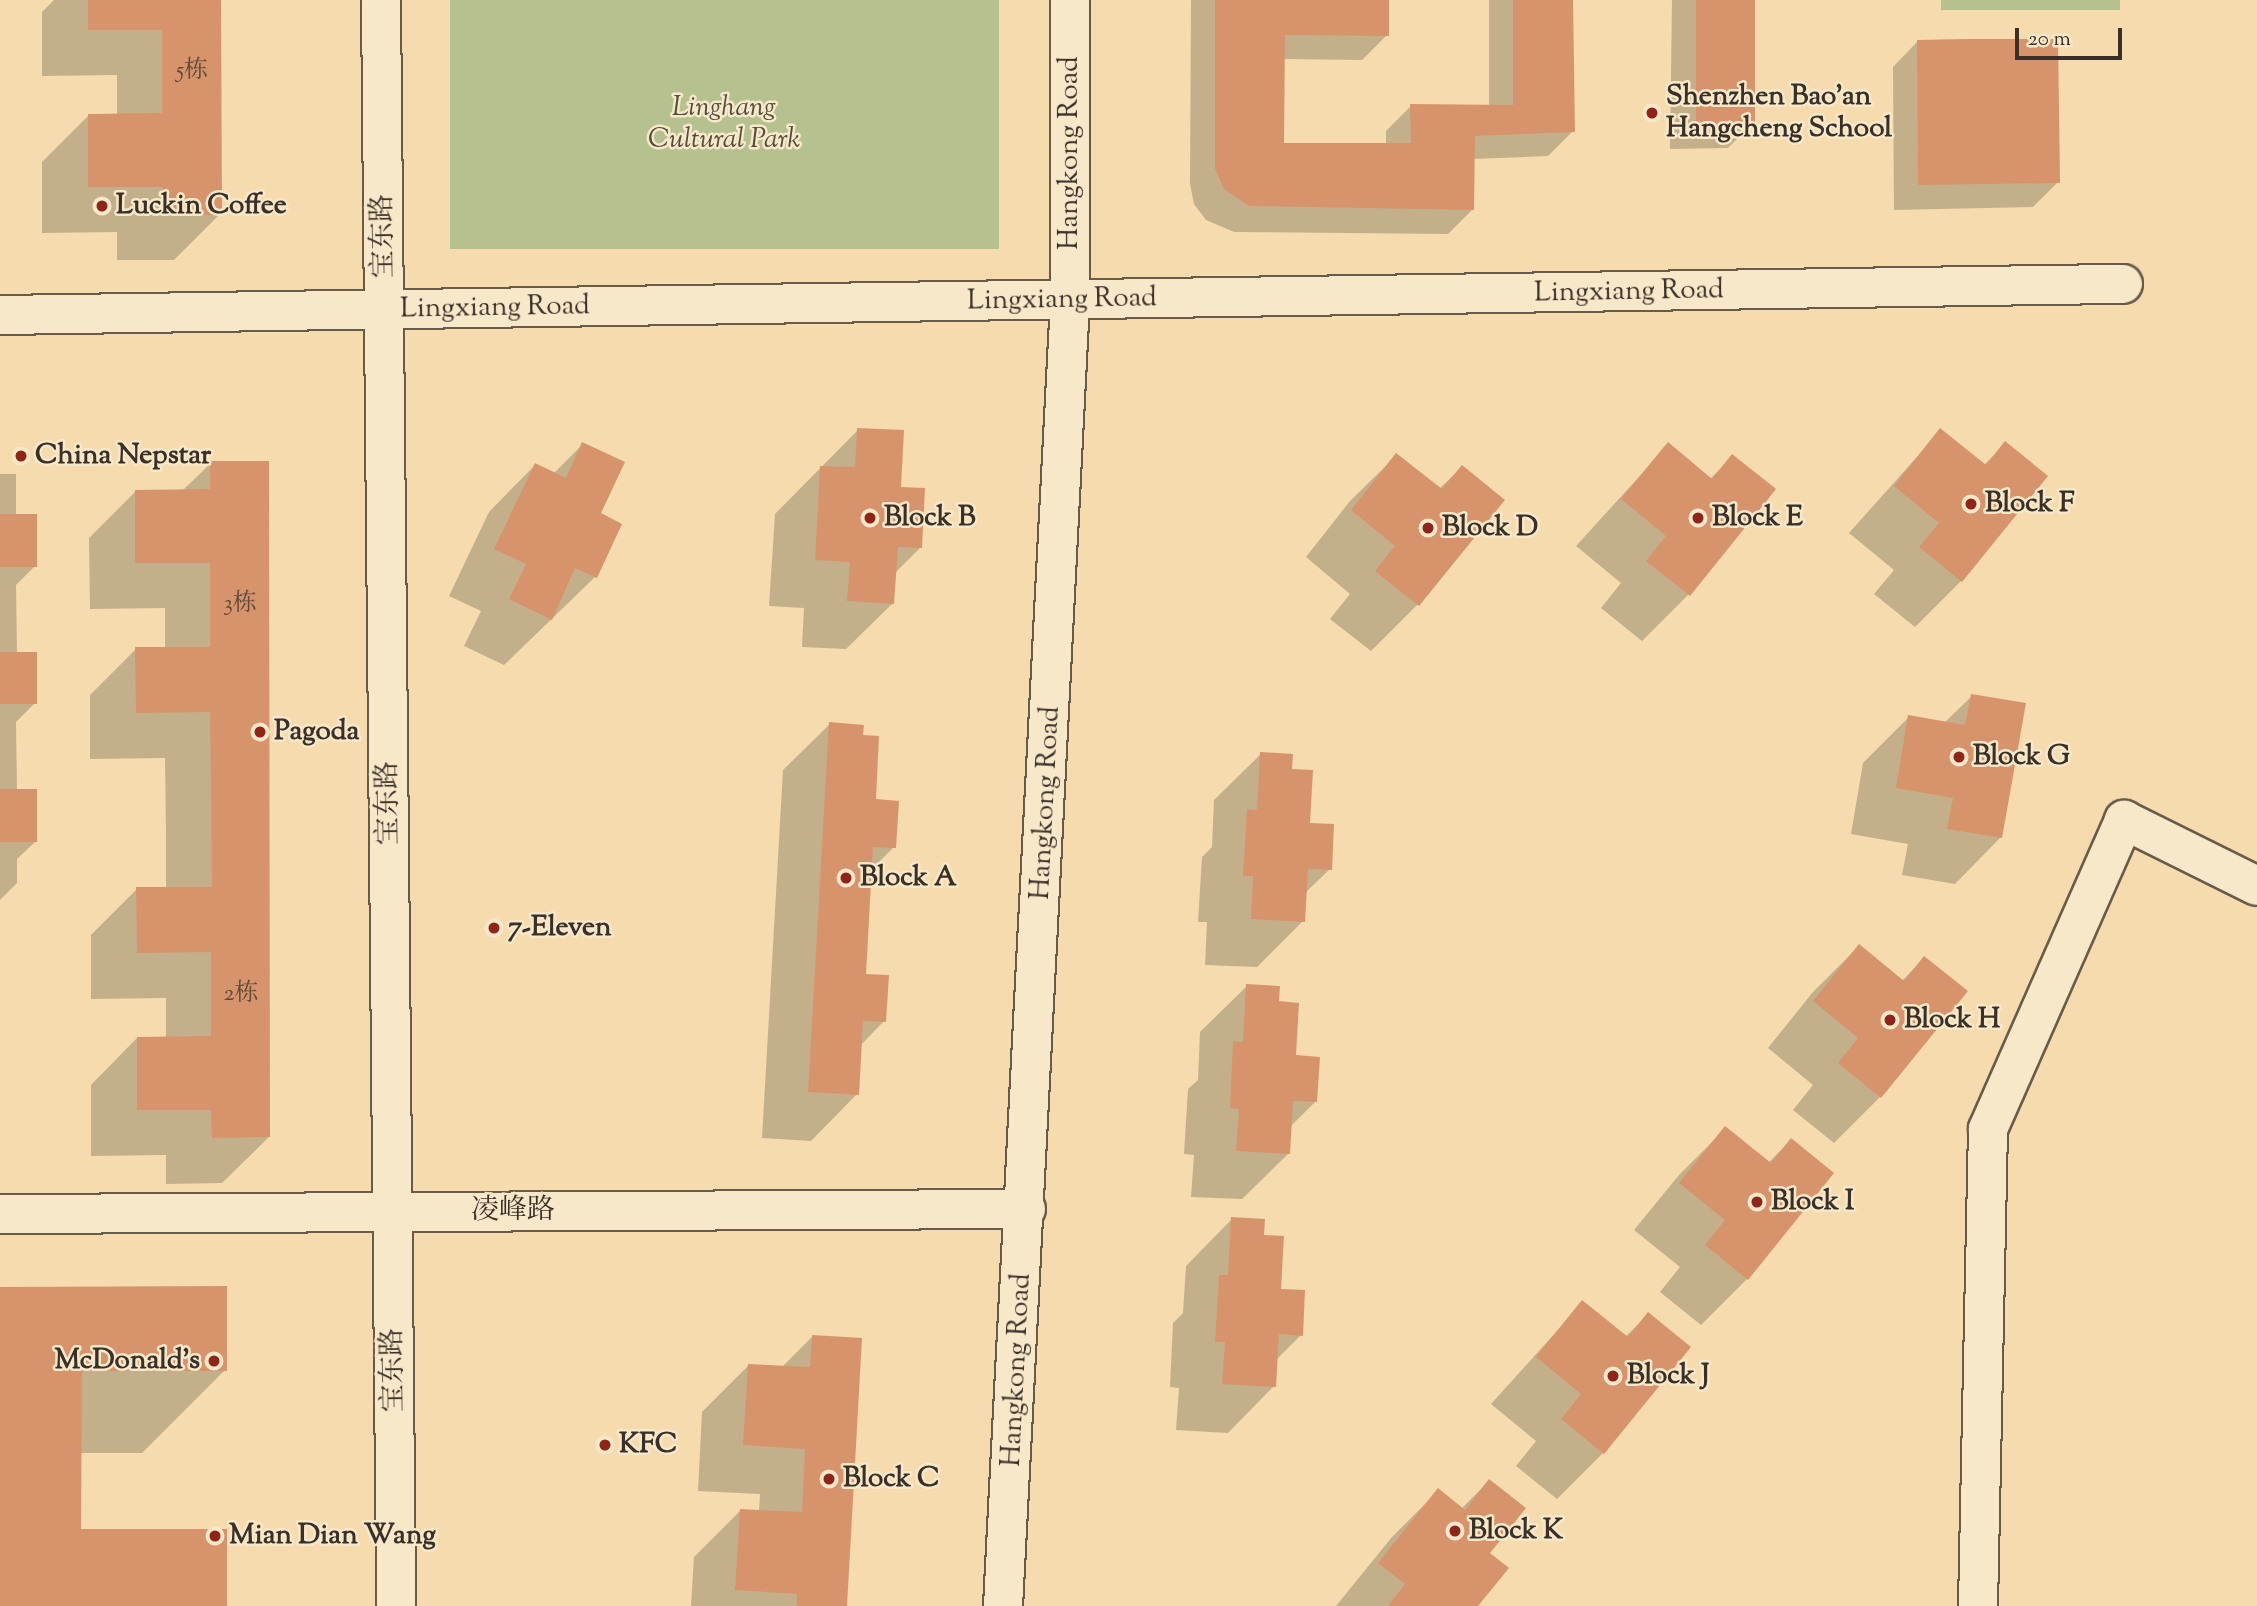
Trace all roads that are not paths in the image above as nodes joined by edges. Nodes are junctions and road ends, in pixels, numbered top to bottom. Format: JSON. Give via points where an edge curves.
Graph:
{"nodes":[{"id":1,"x":381,"y":0,"type":"edge"},
{"id":2,"x":1070,"y":0,"type":"edge"},
{"id":3,"x":2123,"y":285,"type":"dead end"},
{"id":4,"x":1070,"y":300,"type":"junction"},
{"id":5,"x":384,"y":310,"type":"junction"},
{"id":6,"x":0,"y":315,"type":"edge"},
{"id":7,"x":2257,"y":886,"type":"edge"},
{"id":8,"x":1026,"y":1209,"type":"junction"},
{"id":9,"x":393,"y":1212,"type":"junction"},
{"id":10,"x":0,"y":1214,"type":"edge"},
{"id":11,"x":396,"y":1606,"type":"edge"},
{"id":12,"x":1003,"y":1606,"type":"edge"},
{"id":13,"x":1978,"y":1606,"type":"edge"}],
"edges":[{"from":1,"to":5,"type":"street","name":"宝东路"},
{"from":2,"to":4,"type":"street","name":"Hangkong Road"},
{"from":3,"to":4,"type":"street","name":"Lingxiang Road"},
{"from":4,"to":5,"type":"street","name":"Lingxiang Road"},
{"from":4,"to":8,"type":"street","name":"Hangkong Road"},
{"from":5,"to":6,"type":"street","name":"Lingxiang Road"},
{"from":5,"to":9,"type":"street","name":"宝东路"},
{"from":7,"to":13,"type":"street","via":[[2124,820],[1988,1129]]},
{"from":8,"to":9,"type":"street","name":"凌峰路"},
{"from":8,"to":12,"type":"street","name":"Hangkong Road"},
{"from":9,"to":10,"type":"street","name":"凌峰路"},
{"from":9,"to":11,"type":"street","name":"宝东路"}]}
